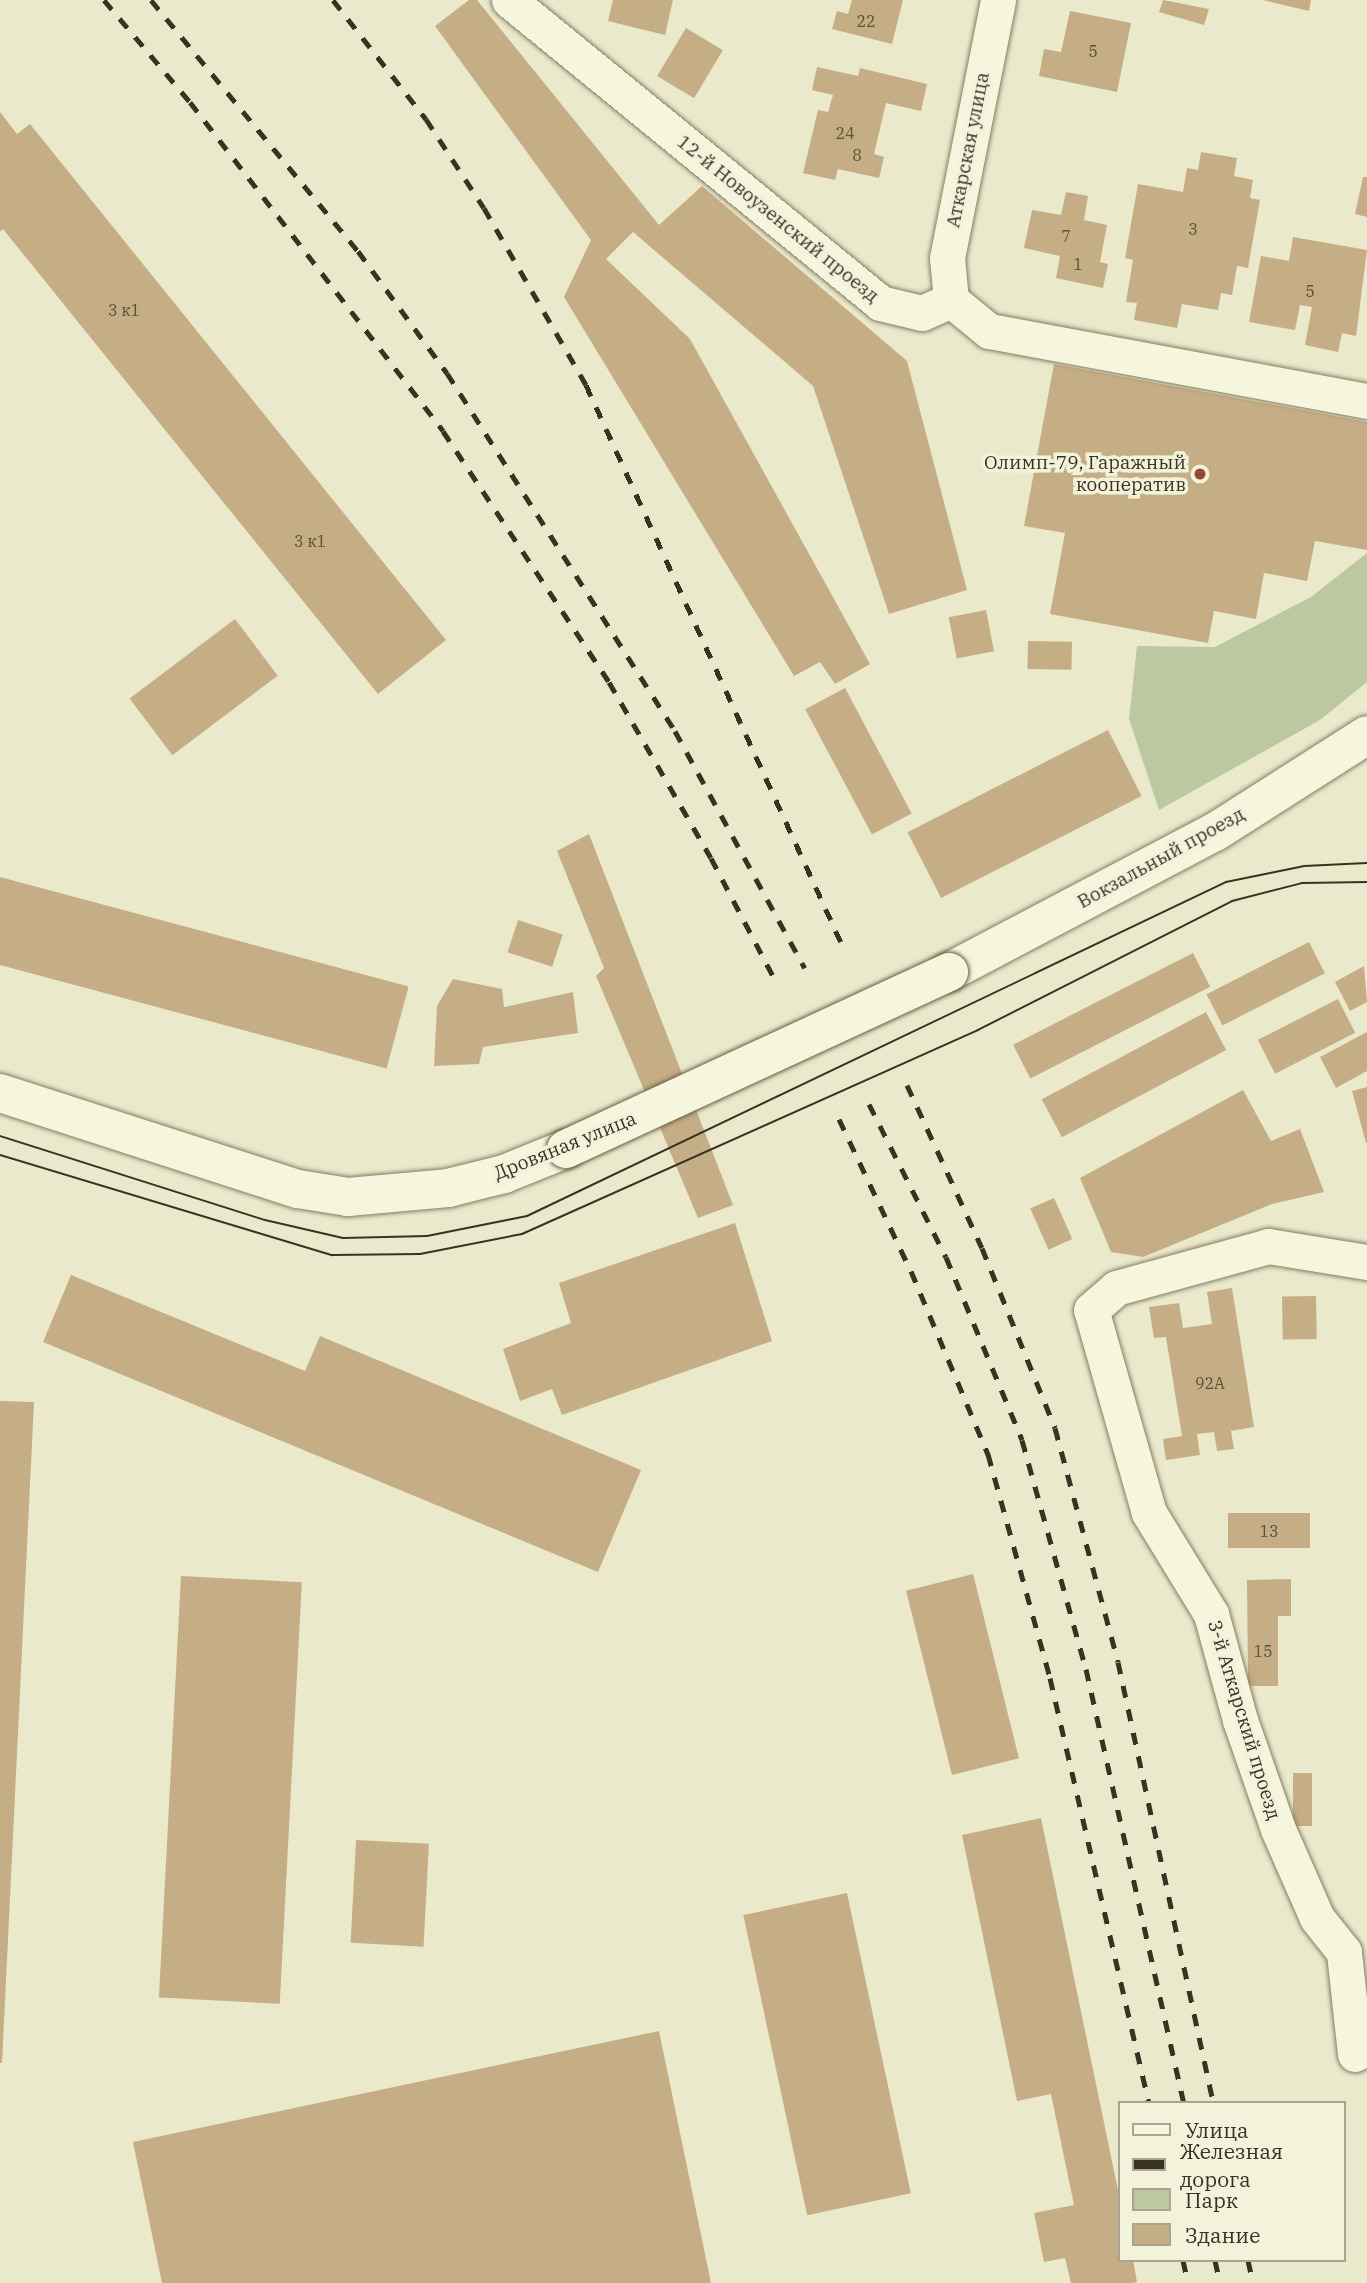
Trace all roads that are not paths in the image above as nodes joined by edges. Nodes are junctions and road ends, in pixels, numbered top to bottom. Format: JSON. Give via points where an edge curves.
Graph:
{"nodes":[{"id":1,"x":509,"y":0,"type":"edge"},
{"id":2,"x":998,"y":0,"type":"edge"},
{"id":3,"x":951,"y":300,"type":"junction"},
{"id":4,"x":1367,"y":401,"type":"edge"},
{"id":5,"x":1367,"y":735,"type":"edge"},
{"id":6,"x":949,"y":972,"type":"joint"},
{"id":7,"x":0,"y":1093,"type":"edge"},
{"id":8,"x":1367,"y":1262,"type":"edge"},
{"id":9,"x":1354,"y":2054,"type":"dead end"}],
"edges":[{"from":1,"to":3,"type":"street","name":"12-й Новоузенский проезд","via":[[880,303],[922,313]]},
{"from":2,"to":3,"type":"street","name":"Аткарская улица","via":[[947,258]]},
{"from":3,"to":4,"type":"street","via":[[989,331]]},
{"from":5,"to":6,"type":"main road","name":"Вокзальный проезд","via":[[1214,832]]},
{"from":6,"to":7,"type":"main road","name":"Дровяная улица","bridge":true,"via":[[566,1149],[505,1174],[448,1188],[348,1197],[298,1189]]},
{"from":8,"to":9,"type":"street","name":"3-й Аткарский проезд","via":[[1268,1246],[1116,1288],[1091,1310],[1149,1513],[1211,1614],[1240,1720],[1278,1829],[1317,1918],[1344,1952]]}]}
